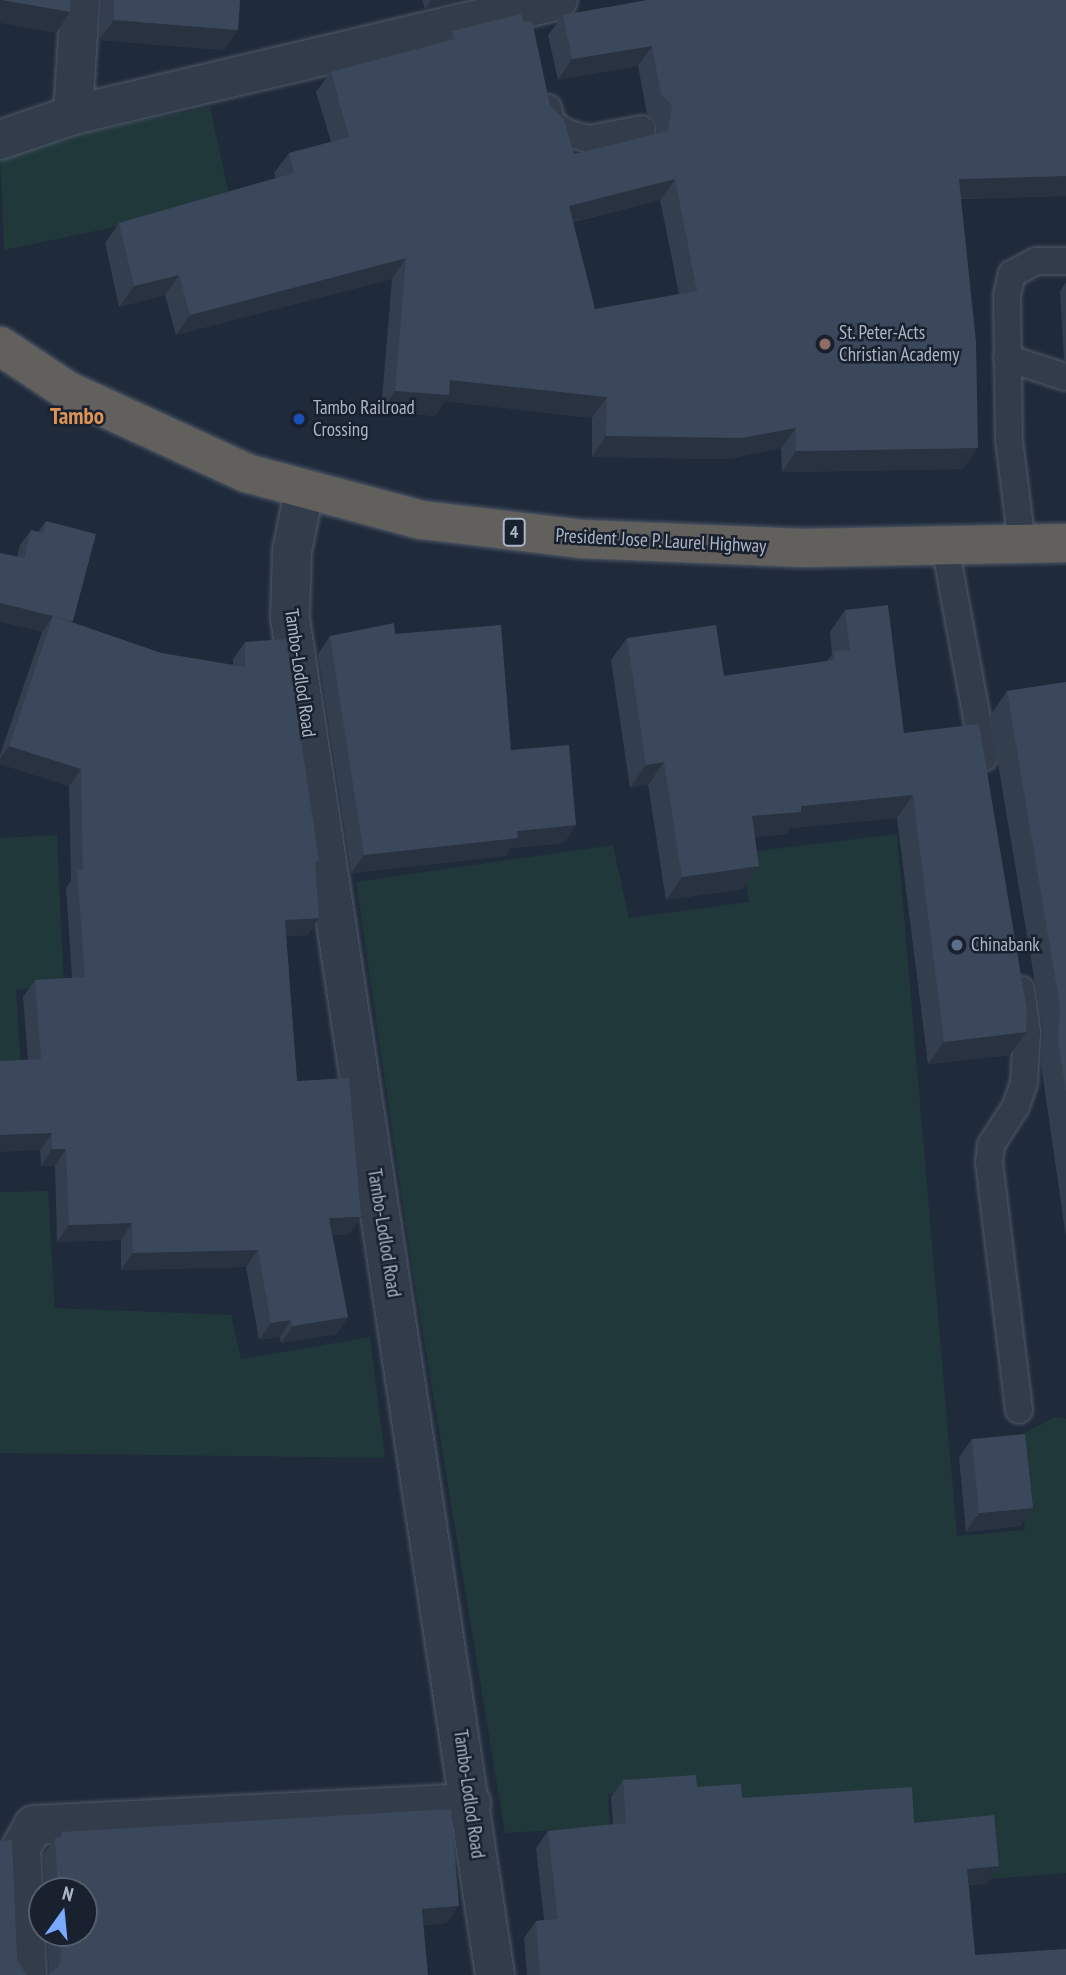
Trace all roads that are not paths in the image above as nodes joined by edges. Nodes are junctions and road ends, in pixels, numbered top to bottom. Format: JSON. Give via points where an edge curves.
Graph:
{"nodes":[{"id":1,"x":80,"y":0,"type":"edge"},
{"id":2,"x":538,"y":13,"type":"edge"},
{"id":3,"x":542,"y":84,"type":"edge"},
{"id":4,"x":73,"y":115,"type":"junction"},
{"id":5,"x":642,"y":129,"type":"dead end"},
{"id":6,"x":0,"y":139,"type":"edge"},
{"id":7,"x":1066,"y":261,"type":"edge"},
{"id":8,"x":0,"y":346,"type":"edge"},
{"id":9,"x":1007,"y":358,"type":"junction"},
{"id":10,"x":1065,"y":377,"type":"edge"},
{"id":11,"x":304,"y":492,"type":"junction"},
{"id":12,"x":1066,"y":542,"type":"edge"},
{"id":13,"x":1021,"y":544,"type":"junction"},
{"id":14,"x":945,"y":546,"type":"junction"},
{"id":15,"x":988,"y":786,"type":"edge"},
{"id":16,"x":1017,"y":964,"type":"edge"},
{"id":17,"x":1019,"y":1410,"type":"dead end"},
{"id":18,"x":471,"y":1803,"type":"junction"},
{"id":19,"x":27,"y":1975,"type":"edge"},
{"id":20,"x":495,"y":1975,"type":"edge"}],
"edges":[{"from":1,"to":4,"type":"street"},
{"from":2,"to":4,"type":"street"},
{"from":3,"to":5,"type":"lane","via":[[551,122],[566,133],[589,139]]},
{"from":4,"to":6,"type":"street"},
{"from":7,"to":9,"type":"lane","via":[[1036,261],[1012,274]]},
{"from":8,"to":11,"type":"highway","name":"President Jose P. Laurel Highway","number":"4","via":[[68,391],[188,449]]},
{"from":9,"to":10,"type":"lane"},
{"from":9,"to":13,"type":"lane","via":[[1009,440]]},
{"from":11,"to":14,"type":"highway","name":"President Jose P. Laurel Highway","number":"4","via":[[422,520],[581,539],[804,548]]},
{"from":11,"to":18,"type":"street","name":"Tambo-Lodlod Road","via":[[289,574],[290,618]]},
{"from":12,"to":13,"type":"highway","name":"President Jose P. Laurel Highway","number":"4"},
{"from":13,"to":14,"type":"highway","name":"President Jose P. Laurel Highway","number":"4"},
{"from":14,"to":15,"type":"lane"},
{"from":16,"to":17,"type":"lane","via":[[1027,1033],[1024,1083],[1016,1106],[991,1145],[989,1163]]},
{"from":18,"to":19,"type":"street","via":[[34,1825],[22,1848]]},
{"from":18,"to":20,"type":"street","name":"Tambo-Lodlod Road"}]}
